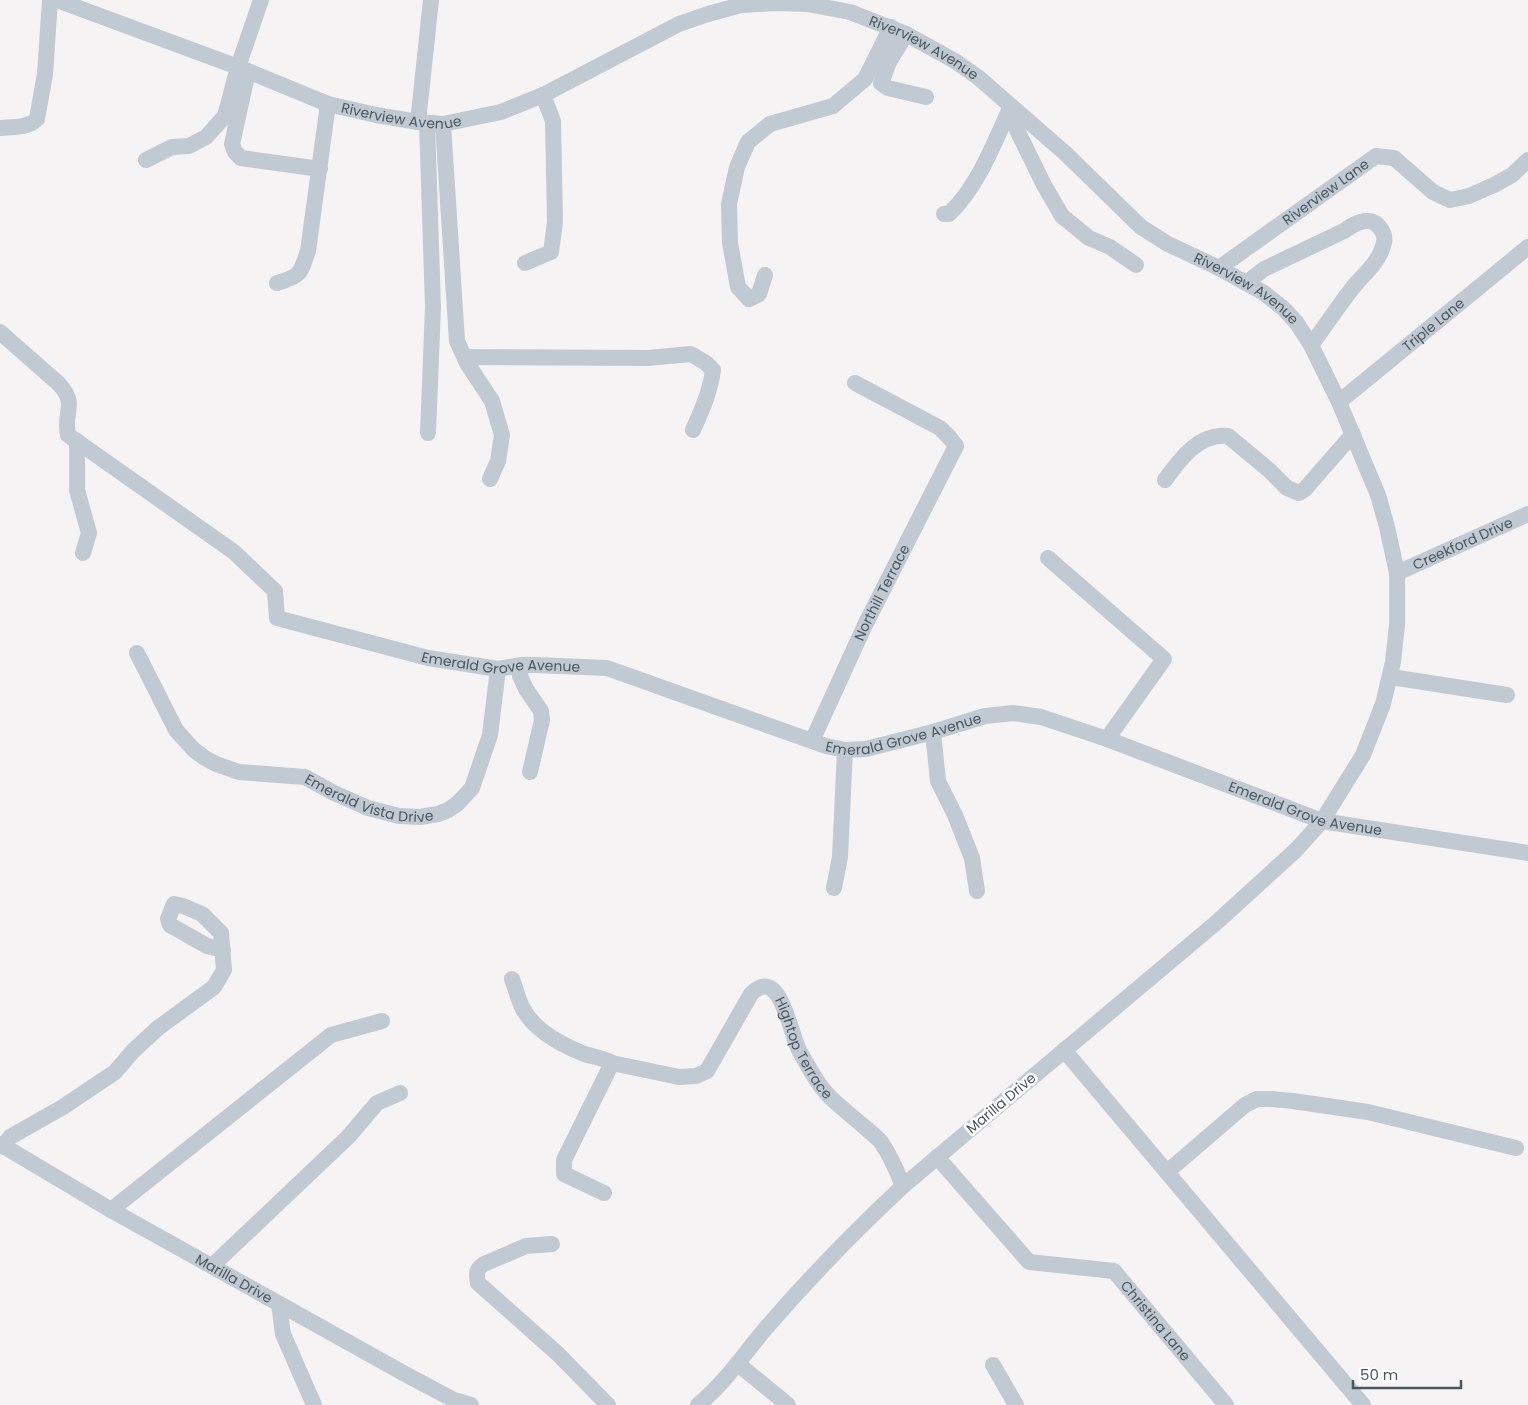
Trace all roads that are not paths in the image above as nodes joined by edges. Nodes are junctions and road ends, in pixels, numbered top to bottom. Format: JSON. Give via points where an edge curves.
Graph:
{"nodes":[{"id":1,"x":50,"y":0,"type":"edge"},
{"id":2,"x":57,"y":0,"type":"edge"},
{"id":3,"x":261,"y":0,"type":"edge"},
{"id":4,"x":431,"y":0,"type":"edge"},
{"id":5,"x":741,"y":3,"type":"edge"},
{"id":6,"x":899,"y":30,"type":"junction"},
{"id":7,"x":243,"y":69,"type":"junction"},
{"id":8,"x":544,"y":95,"type":"junction"},
{"id":9,"x":926,"y":97,"type":"dead end"},
{"id":10,"x":328,"y":104,"type":"junction"},
{"id":11,"x":1016,"y":110,"type":"junction"},
{"id":12,"x":422,"y":122,"type":"junction"},
{"id":13,"x":443,"y":124,"type":"junction"},
{"id":14,"x":0,"y":128,"type":"edge"},
{"id":15,"x":146,"y":160,"type":"dead end"},
{"id":16,"x":1528,"y":160,"type":"edge"},
{"id":17,"x":320,"y":169,"type":"junction"},
{"id":18,"x":944,"y":214,"type":"dead end"},
{"id":19,"x":1528,"y":247,"type":"edge"},
{"id":20,"x":524,"y":263,"type":"dead end"},
{"id":21,"x":1136,"y":265,"type":"dead end"},
{"id":22,"x":1219,"y":268,"type":"junction"},
{"id":23,"x":766,"y":275,"type":"dead end"},
{"id":24,"x":277,"y":283,"type":"dead end"},
{"id":25,"x":1246,"y":283,"type":"junction"},
{"id":26,"x":0,"y":332,"type":"edge"},
{"id":27,"x":1311,"y":345,"type":"junction"},
{"id":28,"x":465,"y":357,"type":"junction"},
{"id":29,"x":855,"y":382,"type":"dead end"},
{"id":30,"x":1339,"y":402,"type":"junction"},
{"id":31,"x":693,"y":430,"type":"dead end"},
{"id":32,"x":428,"y":433,"type":"dead end"},
{"id":33,"x":1352,"y":434,"type":"junction"},
{"id":34,"x":77,"y":441,"type":"junction"},
{"id":35,"x":490,"y":479,"type":"dead end"},
{"id":36,"x":1164,"y":480,"type":"dead end"},
{"id":37,"x":1528,"y":514,"type":"edge"},
{"id":38,"x":84,"y":553,"type":"dead end"},
{"id":39,"x":1048,"y":558,"type":"dead end"},
{"id":40,"x":1397,"y":572,"type":"junction"},
{"id":41,"x":137,"y":654,"type":"dead end"},
{"id":42,"x":522,"y":665,"type":"junction"},
{"id":43,"x":498,"y":669,"type":"junction"},
{"id":44,"x":1391,"y":677,"type":"junction"},
{"id":45,"x":1506,"y":695,"type":"dead end"},
{"id":46,"x":933,"y":732,"type":"junction"},
{"id":47,"x":1107,"y":739,"type":"junction"},
{"id":48,"x":812,"y":741,"type":"junction"},
{"id":49,"x":845,"y":750,"type":"junction"},
{"id":50,"x":530,"y":772,"type":"dead end"},
{"id":51,"x":1322,"y":821,"type":"junction"},
{"id":52,"x":1528,"y":853,"type":"edge"},
{"id":53,"x":834,"y":888,"type":"dead end"},
{"id":54,"x":977,"y":891,"type":"dead end"},
{"id":55,"x":223,"y":950,"type":"dead end"},
{"id":56,"x":512,"y":980,"type":"dead end"},
{"id":57,"x":382,"y":1021,"type":"dead end"},
{"id":58,"x":1064,"y":1050,"type":"junction"},
{"id":59,"x":612,"y":1063,"type":"junction"},
{"id":60,"x":400,"y":1093,"type":"dead end"},
{"id":61,"x":2,"y":1146,"type":"edge"},
{"id":62,"x":1516,"y":1148,"type":"dead end"},
{"id":63,"x":936,"y":1157,"type":"junction"},
{"id":64,"x":1167,"y":1172,"type":"junction"},
{"id":65,"x":903,"y":1186,"type":"junction"},
{"id":66,"x":604,"y":1193,"type":"dead end"},
{"id":67,"x":111,"y":1210,"type":"junction"},
{"id":68,"x":552,"y":1244,"type":"dead end"},
{"id":69,"x":212,"y":1266,"type":"junction"},
{"id":70,"x":279,"y":1304,"type":"junction"},
{"id":71,"x":738,"y":1364,"type":"junction"},
{"id":72,"x":993,"y":1365,"type":"dead end"},
{"id":73,"x":453,"y":1402,"type":"edge"},
{"id":74,"x":314,"y":1405,"type":"edge"},
{"id":75,"x":471,"y":1405,"type":"edge"},
{"id":76,"x":608,"y":1405,"type":"edge"},
{"id":77,"x":698,"y":1405,"type":"edge"},
{"id":78,"x":788,"y":1405,"type":"edge"},
{"id":79,"x":1016,"y":1405,"type":"edge"},
{"id":80,"x":1226,"y":1405,"type":"edge"},
{"id":81,"x":1363,"y":1405,"type":"edge"}],
"edges":[{"from":1,"to":14,"type":"street","via":[[45,74],[37,119],[33,124]]},
{"from":2,"to":7,"type":"street","name":"Riverview Avenue"},
{"from":3,"to":7,"type":"street"},
{"from":4,"to":12,"type":"street"},
{"from":5,"to":6,"type":"street","name":"Riverview Avenue","via":[[807,4],[850,12]]},
{"from":5,"to":8,"type":"street","name":"Riverview Avenue","via":[[680,24]]},
{"from":6,"to":9,"type":"street","via":[[881,83],[888,88]]},
{"from":6,"to":11,"type":"street","name":"Riverview Avenue","via":[[955,61]]},
{"from":6,"to":23,"type":"street","via":[[865,79],[833,106],[770,124],[748,142],[737,167],[729,204],[730,243],[738,287],[749,299],[759,294]]},
{"from":7,"to":10,"type":"street","name":"Riverview Avenue"},
{"from":7,"to":15,"type":"street","via":[[225,116],[206,137],[189,146],[172,147]]},
{"from":7,"to":17,"type":"street","via":[[232,144],[235,152],[241,158]]},
{"from":8,"to":13,"type":"street","name":"Riverview Avenue","via":[[501,112]]},
{"from":8,"to":20,"type":"street","via":[[552,121],[555,222],[551,252]]},
{"from":10,"to":12,"type":"street","name":"Riverview Avenue","via":[[376,116]]},
{"from":10,"to":17,"type":"street"},
{"from":11,"to":18,"type":"street","via":[[966,196],[949,214]]},
{"from":11,"to":21,"type":"street","via":[[1017,130],[1062,216],[1088,238],[1110,247]]},
{"from":11,"to":22,"type":"street","name":"Riverview Avenue","via":[[1141,227]]},
{"from":12,"to":13,"type":"street","name":"Riverview Avenue"},
{"from":12,"to":32,"type":"street","via":[[433,306]]},
{"from":13,"to":28,"type":"street","via":[[457,341]]},
{"from":16,"to":22,"type":"street","name":"Riverview Lane","via":[[1512,175],[1494,185],[1450,200],[1433,192],[1394,158],[1376,156]]},
{"from":17,"to":24,"type":"street","via":[[308,251],[301,272],[294,278]]},
{"from":19,"to":30,"type":"street","name":"Triple Lane"},
{"from":22,"to":25,"type":"street","name":"Riverview Avenue"},
{"from":25,"to":27,"type":"street","name":"Riverview Avenue","via":[[1284,309]]},
{"from":25,"to":27,"type":"street","via":[[1264,269],[1355,223],[1370,221],[1379,225],[1384,244],[1378,260]]},
{"from":26,"to":34,"type":"street","via":[[67,392],[70,402],[66,425],[68,435]]},
{"from":27,"to":30,"type":"street","name":"Riverview Avenue"},
{"from":28,"to":31,"type":"street","via":[[648,358],[691,354],[712,370],[705,404]]},
{"from":28,"to":35,"type":"street","via":[[492,401],[502,435],[498,460]]},
{"from":29,"to":48,"type":"street","name":"Northill Terrace","via":[[940,428],[956,446],[864,625]]},
{"from":30,"to":33,"type":"street","name":"Riverview Avenue"},
{"from":33,"to":36,"type":"street","via":[[1299,493],[1287,488],[1228,436],[1204,440],[1184,454]]},
{"from":33,"to":40,"type":"street","name":"Riverview Avenue","via":[[1378,495]]},
{"from":34,"to":38,"type":"street","via":[[77,490],[88,533]]},
{"from":34,"to":43,"type":"street","name":"Emerald Grove Avenue","via":[[234,552],[275,591],[278,618],[428,658]]},
{"from":37,"to":40,"type":"street","name":"Creekford Drive"},
{"from":39,"to":47,"type":"street","via":[[1164,659]]},
{"from":40,"to":44,"type":"street","name":"Riverview Avenue","via":[[1397,624]]},
{"from":41,"to":43,"type":"street","name":"Emerald Vista Drive","via":[[176,730],[205,758],[240,772],[305,777],[368,808],[420,817],[448,810],[472,788],[490,735]]},
{"from":42,"to":43,"type":"street","name":"Emerald Grove Avenue"},
{"from":42,"to":48,"type":"street","name":"Emerald Grove Avenue","via":[[607,668]]},
{"from":42,"to":50,"type":"street","via":[[520,676],[541,711],[542,720]]},
{"from":44,"to":45,"type":"street"},
{"from":44,"to":51,"type":"street","name":"Riverview Avenue","via":[[1363,755]]},
{"from":46,"to":47,"type":"street","name":"Emerald Grove Avenue","via":[[985,716],[1013,713],[1041,717]]},
{"from":46,"to":49,"type":"street","name":"Emerald Grove Avenue","via":[[866,749]]},
{"from":46,"to":54,"type":"street","via":[[938,781],[972,858]]},
{"from":47,"to":51,"type":"street","name":"Emerald Grove Avenue"},
{"from":48,"to":49,"type":"street","name":"Emerald Grove Avenue"},
{"from":49,"to":53,"type":"street","via":[[840,857]]},
{"from":51,"to":52,"type":"street","name":"Emerald Grove Avenue"},
{"from":51,"to":58,"type":"street","name":"Marilla Drive","via":[[1296,850],[1217,922]]},
{"from":55,"to":61,"type":"street","via":[[224,970],[214,987],[158,1028],[115,1072],[10,1137]]},
{"from":56,"to":59,"type":"street","via":[[523,1010],[549,1036],[584,1054]]},
{"from":57,"to":67,"type":"street","via":[[331,1035]]},
{"from":58,"to":63,"type":"street","name":"Marilla Drive"},
{"from":58,"to":64,"type":"street"},
{"from":59,"to":65,"type":"street","name":"Hightop Terrace","via":[[679,1077],[696,1076],[707,1071],[751,994],[757,988],[768,987],[781,1001],[796,1046],[818,1082],[831,1098],[880,1141]]},
{"from":59,"to":66,"type":"street","via":[[564,1160],[564,1174]]},
{"from":60,"to":69,"type":"street","via":[[377,1103],[348,1137]]},
{"from":61,"to":67,"type":"street","name":"Marilla Drive"},
{"from":62,"to":64,"type":"street","via":[[1368,1112],[1293,1100],[1257,1099],[1245,1105]]},
{"from":63,"to":65,"type":"street","name":"Marilla Drive"},
{"from":63,"to":80,"type":"street","name":"Christina Lane","via":[[1029,1262],[1114,1271]]},
{"from":64,"to":81,"type":"street"},
{"from":65,"to":71,"type":"street","name":"Marilla Drive","via":[[802,1288]]},
{"from":67,"to":69,"type":"street","name":"Marilla Drive"},
{"from":68,"to":76,"type":"street","via":[[526,1246],[484,1264],[476,1275],[478,1283],[558,1354]]},
{"from":69,"to":70,"type":"street","name":"Marilla Drive"},
{"from":70,"to":73,"type":"street","name":"Marilla Drive"},
{"from":70,"to":74,"type":"street","via":[[283,1334]]},
{"from":71,"to":77,"type":"street","name":"Marilla Drive"},
{"from":71,"to":78,"type":"street"},
{"from":72,"to":79,"type":"street"},
{"from":73,"to":75,"type":"street","name":"Marilla Drive"}]}
